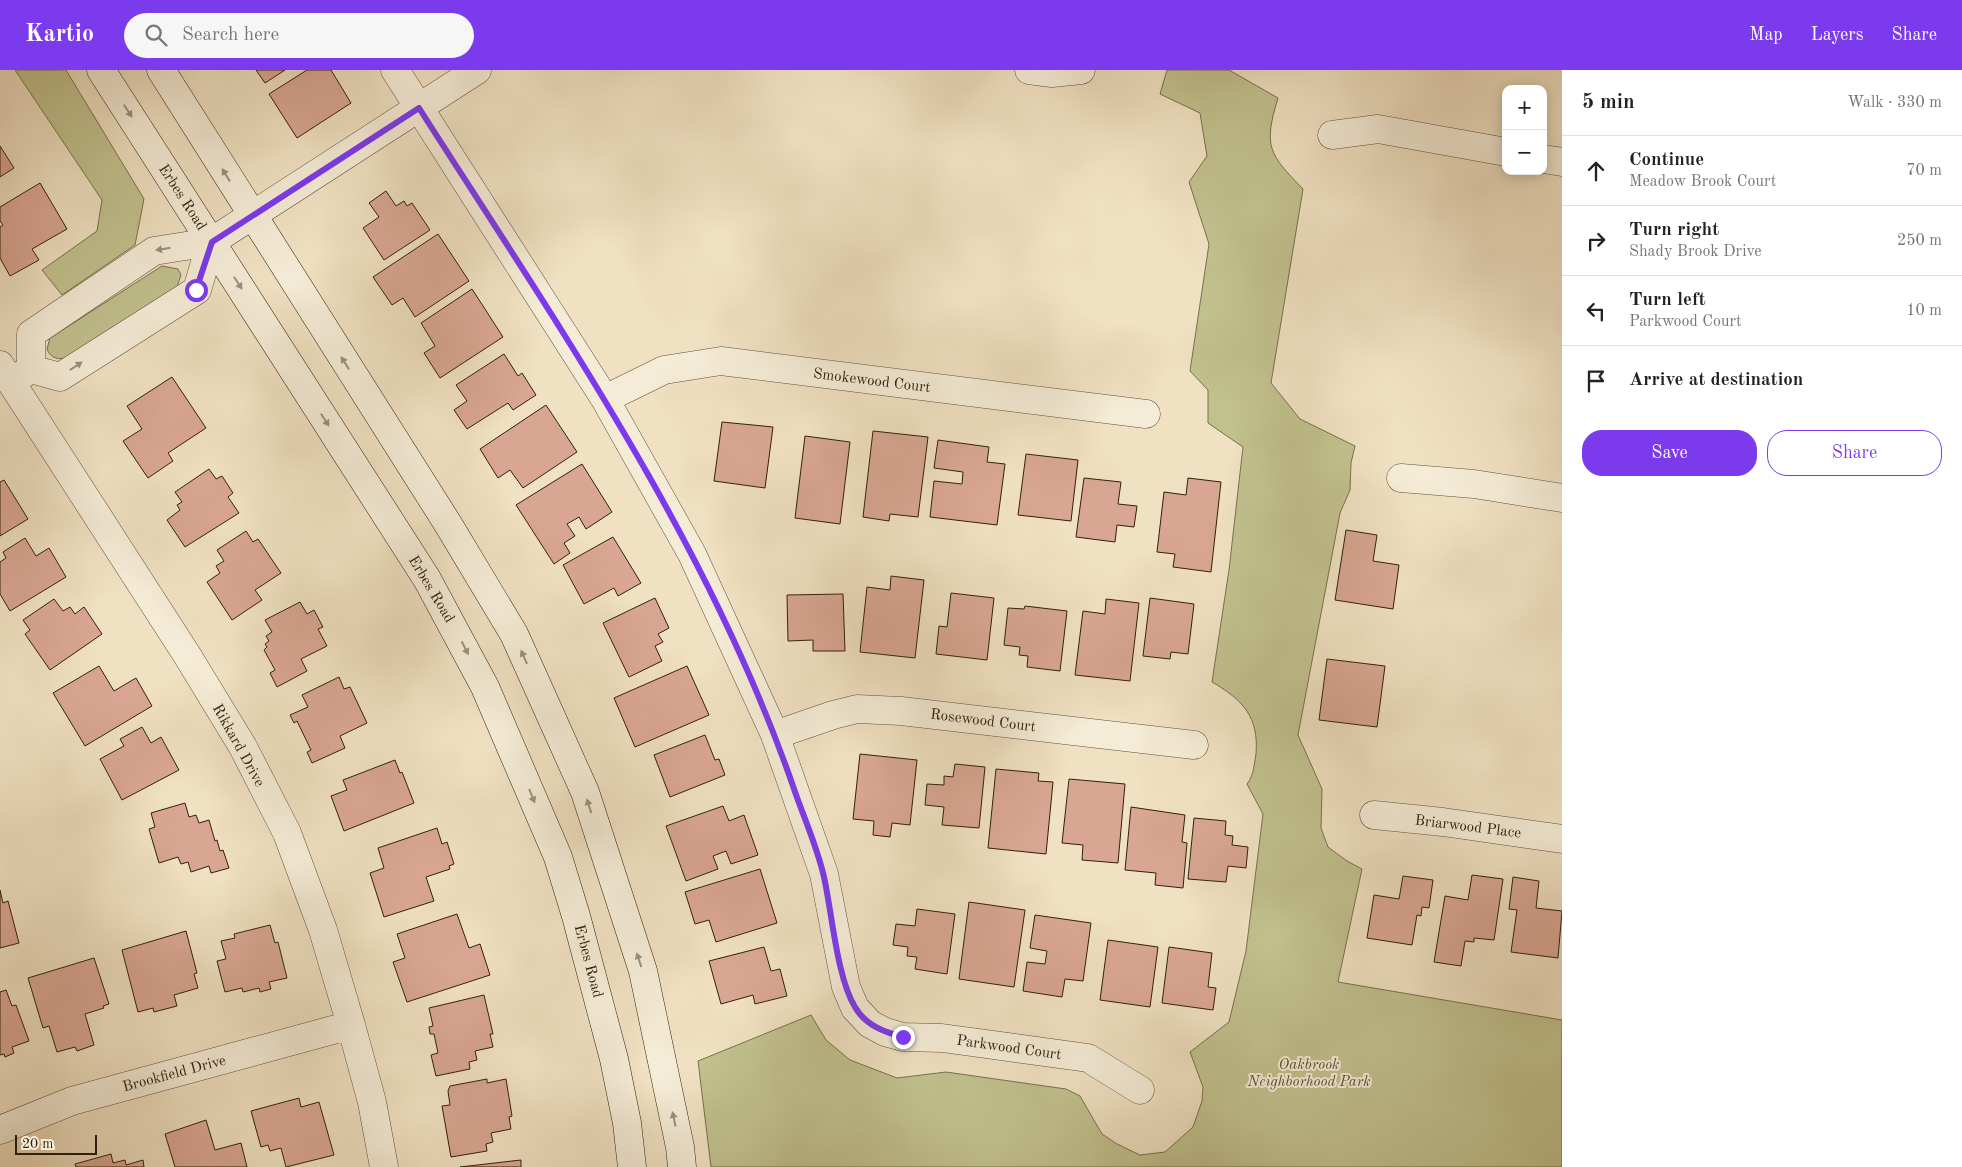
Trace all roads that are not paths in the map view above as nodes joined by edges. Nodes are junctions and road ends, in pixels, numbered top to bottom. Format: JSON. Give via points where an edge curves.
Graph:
{"nodes":[{"id":1,"x":102,"y":70,"type":"edge"},
{"id":2,"x":161,"y":70,"type":"edge"},
{"id":3,"x":395,"y":70,"type":"edge"},
{"id":4,"x":477,"y":70,"type":"edge"},
{"id":5,"x":1029,"y":70,"type":"edge"},
{"id":6,"x":1081,"y":70,"type":"edge"},
{"id":7,"x":419,"y":108,"type":"junction"},
{"id":8,"x":1332,"y":134,"type":"dead end"},
{"id":9,"x":1502,"y":151,"type":"edge"},
{"id":10,"x":1547,"y":160,"type":"edge"},
{"id":11,"x":1562,"y":162,"type":"edge"},
{"id":12,"x":252,"y":216,"type":"junction"},
{"id":13,"x":212,"y":242,"type":"junction"},
{"id":14,"x":10,"y":376,"type":"edge"},
{"id":15,"x":605,"y":399,"type":"junction"},
{"id":16,"x":1146,"y":414,"type":"dead end"},
{"id":17,"x":1401,"y":478,"type":"dead end"},
{"id":18,"x":1562,"y":498,"type":"edge"},
{"id":19,"x":775,"y":735,"type":"junction"},
{"id":20,"x":1194,"y":745,"type":"dead end"},
{"id":21,"x":1374,"y":815,"type":"dead end"},
{"id":22,"x":1562,"y":839,"type":"edge"},
{"id":23,"x":351,"y":1025,"type":"junction"},
{"id":24,"x":1140,"y":1090,"type":"dead end"},
{"id":25,"x":0,"y":1130,"type":"edge"},
{"id":26,"x":384,"y":1167,"type":"edge"},
{"id":27,"x":632,"y":1167,"type":"edge"},
{"id":28,"x":682,"y":1167,"type":"edge"}],
"edges":[{"from":1,"to":13,"type":"street","name":"Erbes Road","one_way":true},
{"from":12,"to":2,"type":"street","one_way":true},
{"from":3,"to":7,"type":"street"},
{"from":4,"to":7,"type":"street"},
{"from":5,"to":6,"type":"street","via":[[1052,73]]},
{"from":7,"to":12,"type":"street"},
{"from":7,"to":15,"type":"street"},
{"from":8,"to":9,"type":"street","via":[[1378,129]]},
{"from":10,"to":11,"type":"street"},
{"from":12,"to":13,"type":"street"},
{"from":28,"to":12,"type":"street","one_way":true,"via":[[643,971],[585,792],[518,643],[448,524]]},
{"from":13,"to":14,"type":"street","one_way":true,"via":[[154,251],[31,334]]},
{"from":14,"to":13,"type":"street","one_way":true,"via":[[60,377],[196,290]]},
{"from":13,"to":27,"type":"street","name":"Erbes Road","one_way":true,"via":[[427,579],[492,702],[558,857],[576,916],[614,1059]]},
{"from":14,"to":23,"type":"street","name":"Rikkard Drive","via":[[243,747],[286,834],[323,930]]},
{"from":15,"to":16,"type":"street","name":"Smokewood Court","via":[[664,370],[721,361]]},
{"from":15,"to":19,"type":"street","via":[[692,554]]},
{"from":17,"to":18,"type":"street","via":[[1474,484]]},
{"from":19,"to":20,"type":"street","name":"Rosewood Court","via":[[857,709],[901,711]]},
{"from":19,"to":24,"type":"street","name":"Parkwood Court","via":[[824,874],[846,987],[855,1008],[870,1024],[903,1037],[942,1038],[1088,1058]]},
{"from":21,"to":22,"type":"street","name":"Briarwood Place"},
{"from":23,"to":25,"type":"street","name":"Brookfield Drive","via":[[72,1101]]},
{"from":23,"to":26,"type":"street","name":"Rikkard Drive","via":[[372,1102]]}]}
